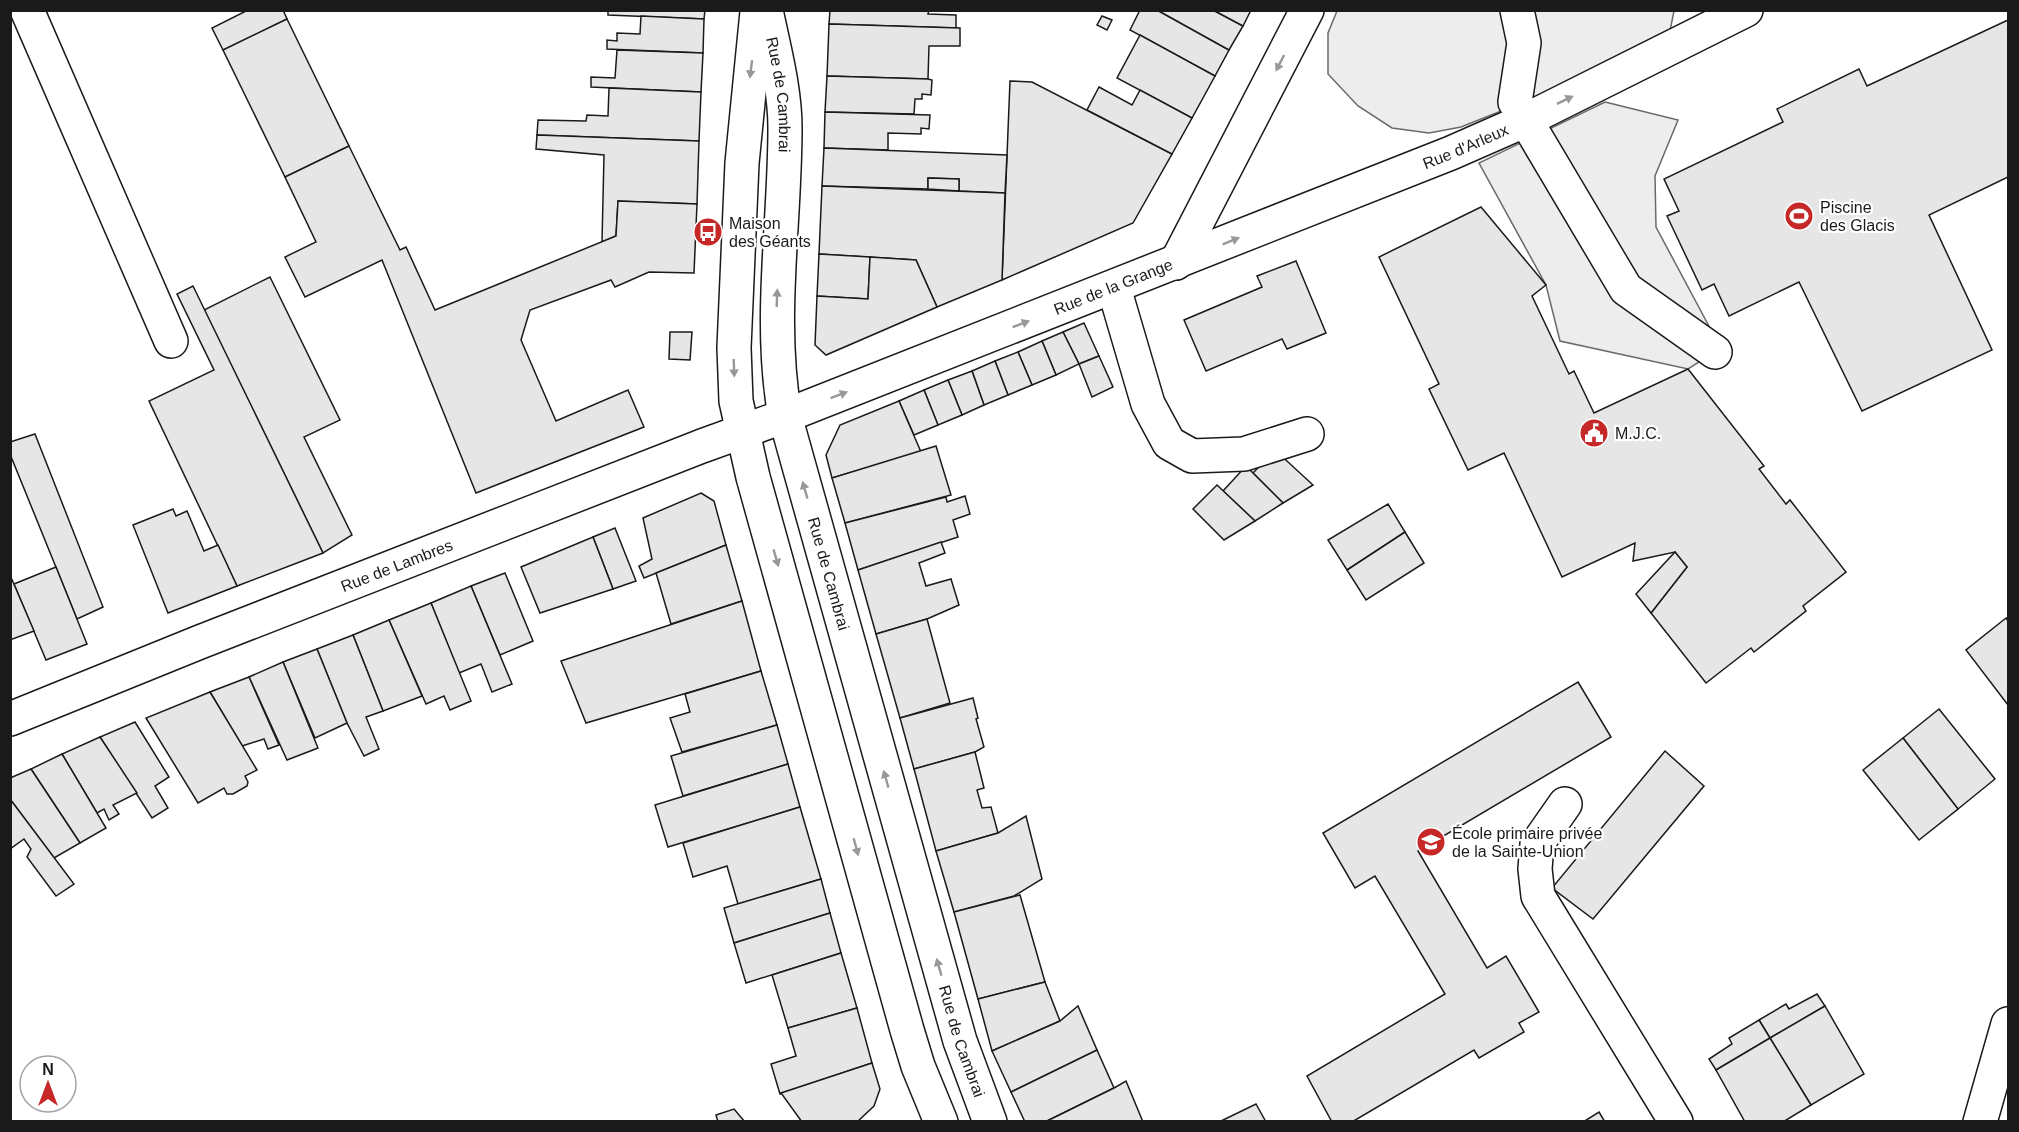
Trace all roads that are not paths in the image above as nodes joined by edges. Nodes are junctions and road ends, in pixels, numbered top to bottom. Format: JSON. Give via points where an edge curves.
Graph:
{"nodes":[{"id":1,"x":27,"y":10,"type":"edge"},
{"id":2,"x":758,"y":10,"type":"edge"},
{"id":3,"x":766,"y":10,"type":"edge"},
{"id":4,"x":1307,"y":10,"type":"edge"},
{"id":5,"x":1517,"y":10,"type":"edge"},
{"id":6,"x":1746,"y":10,"type":"edge"},
{"id":7,"x":1526,"y":120,"type":"junction"},
{"id":8,"x":1176,"y":263,"type":"junction"},
{"id":9,"x":1113,"y":288,"type":"junction"},
{"id":10,"x":171,"y":340,"type":"dead end"},
{"id":11,"x":1715,"y":352,"type":"dead end"},
{"id":12,"x":785,"y":416,"type":"junction"},
{"id":13,"x":742,"y":432,"type":"junction"},
{"id":14,"x":1307,"y":434,"type":"dead end"},
{"id":15,"x":10,"y":719,"type":"edge"},
{"id":16,"x":1565,"y":804,"type":"dead end"},
{"id":17,"x":2008,"y":1024,"type":"edge"},
{"id":18,"x":977,"y":1118,"type":"edge"},
{"id":19,"x":941,"y":1122,"type":"edge"},
{"id":20,"x":1676,"y":1122,"type":"edge"},
{"id":21,"x":1980,"y":1122,"type":"edge"}],
"edges":[{"from":1,"to":10,"type":"street"},
{"from":2,"to":13,"type":"street","name":"Rue de Cambrai","one_way":true,"via":[[742,163],[734,322],[735,392]]},
{"from":12,"to":3,"type":"street","name":"Rue de Cambrai","one_way":true,"via":[[776,326],[785,128]]},
{"from":4,"to":8,"type":"street","name":"Rue de la Grange","one_way":true},
{"from":5,"to":7,"type":"street","via":[[1524,43],[1515,102]]},
{"from":7,"to":6,"type":"street","name":"Rue d'Arleux","one_way":true},
{"from":8,"to":7,"type":"street","name":"Rue d'Arleux","one_way":true},
{"from":7,"to":11,"type":"street","via":[[1626,289]]},
{"from":8,"to":9,"type":"street","name":"Rue de la Grange"},
{"from":12,"to":9,"type":"street","name":"Rue de la Grange","one_way":true},
{"from":9,"to":14,"type":"street","via":[[1148,404],[1169,442],[1192,456],[1244,454]]},
{"from":12,"to":13,"type":"street","name":"Rue de Lambres"},
{"from":18,"to":12,"type":"street","name":"Rue de Cambrai","one_way":true,"via":[[960,1041]]},
{"from":13,"to":15,"type":"street","name":"Rue de Lambres"},
{"from":13,"to":19,"type":"street","name":"Rue de Cambrai","one_way":true,"via":[[907,1030]]},
{"from":16,"to":20,"type":"street","via":[[1537,844],[1538,896]]},
{"from":17,"to":21,"type":"street"}]}
